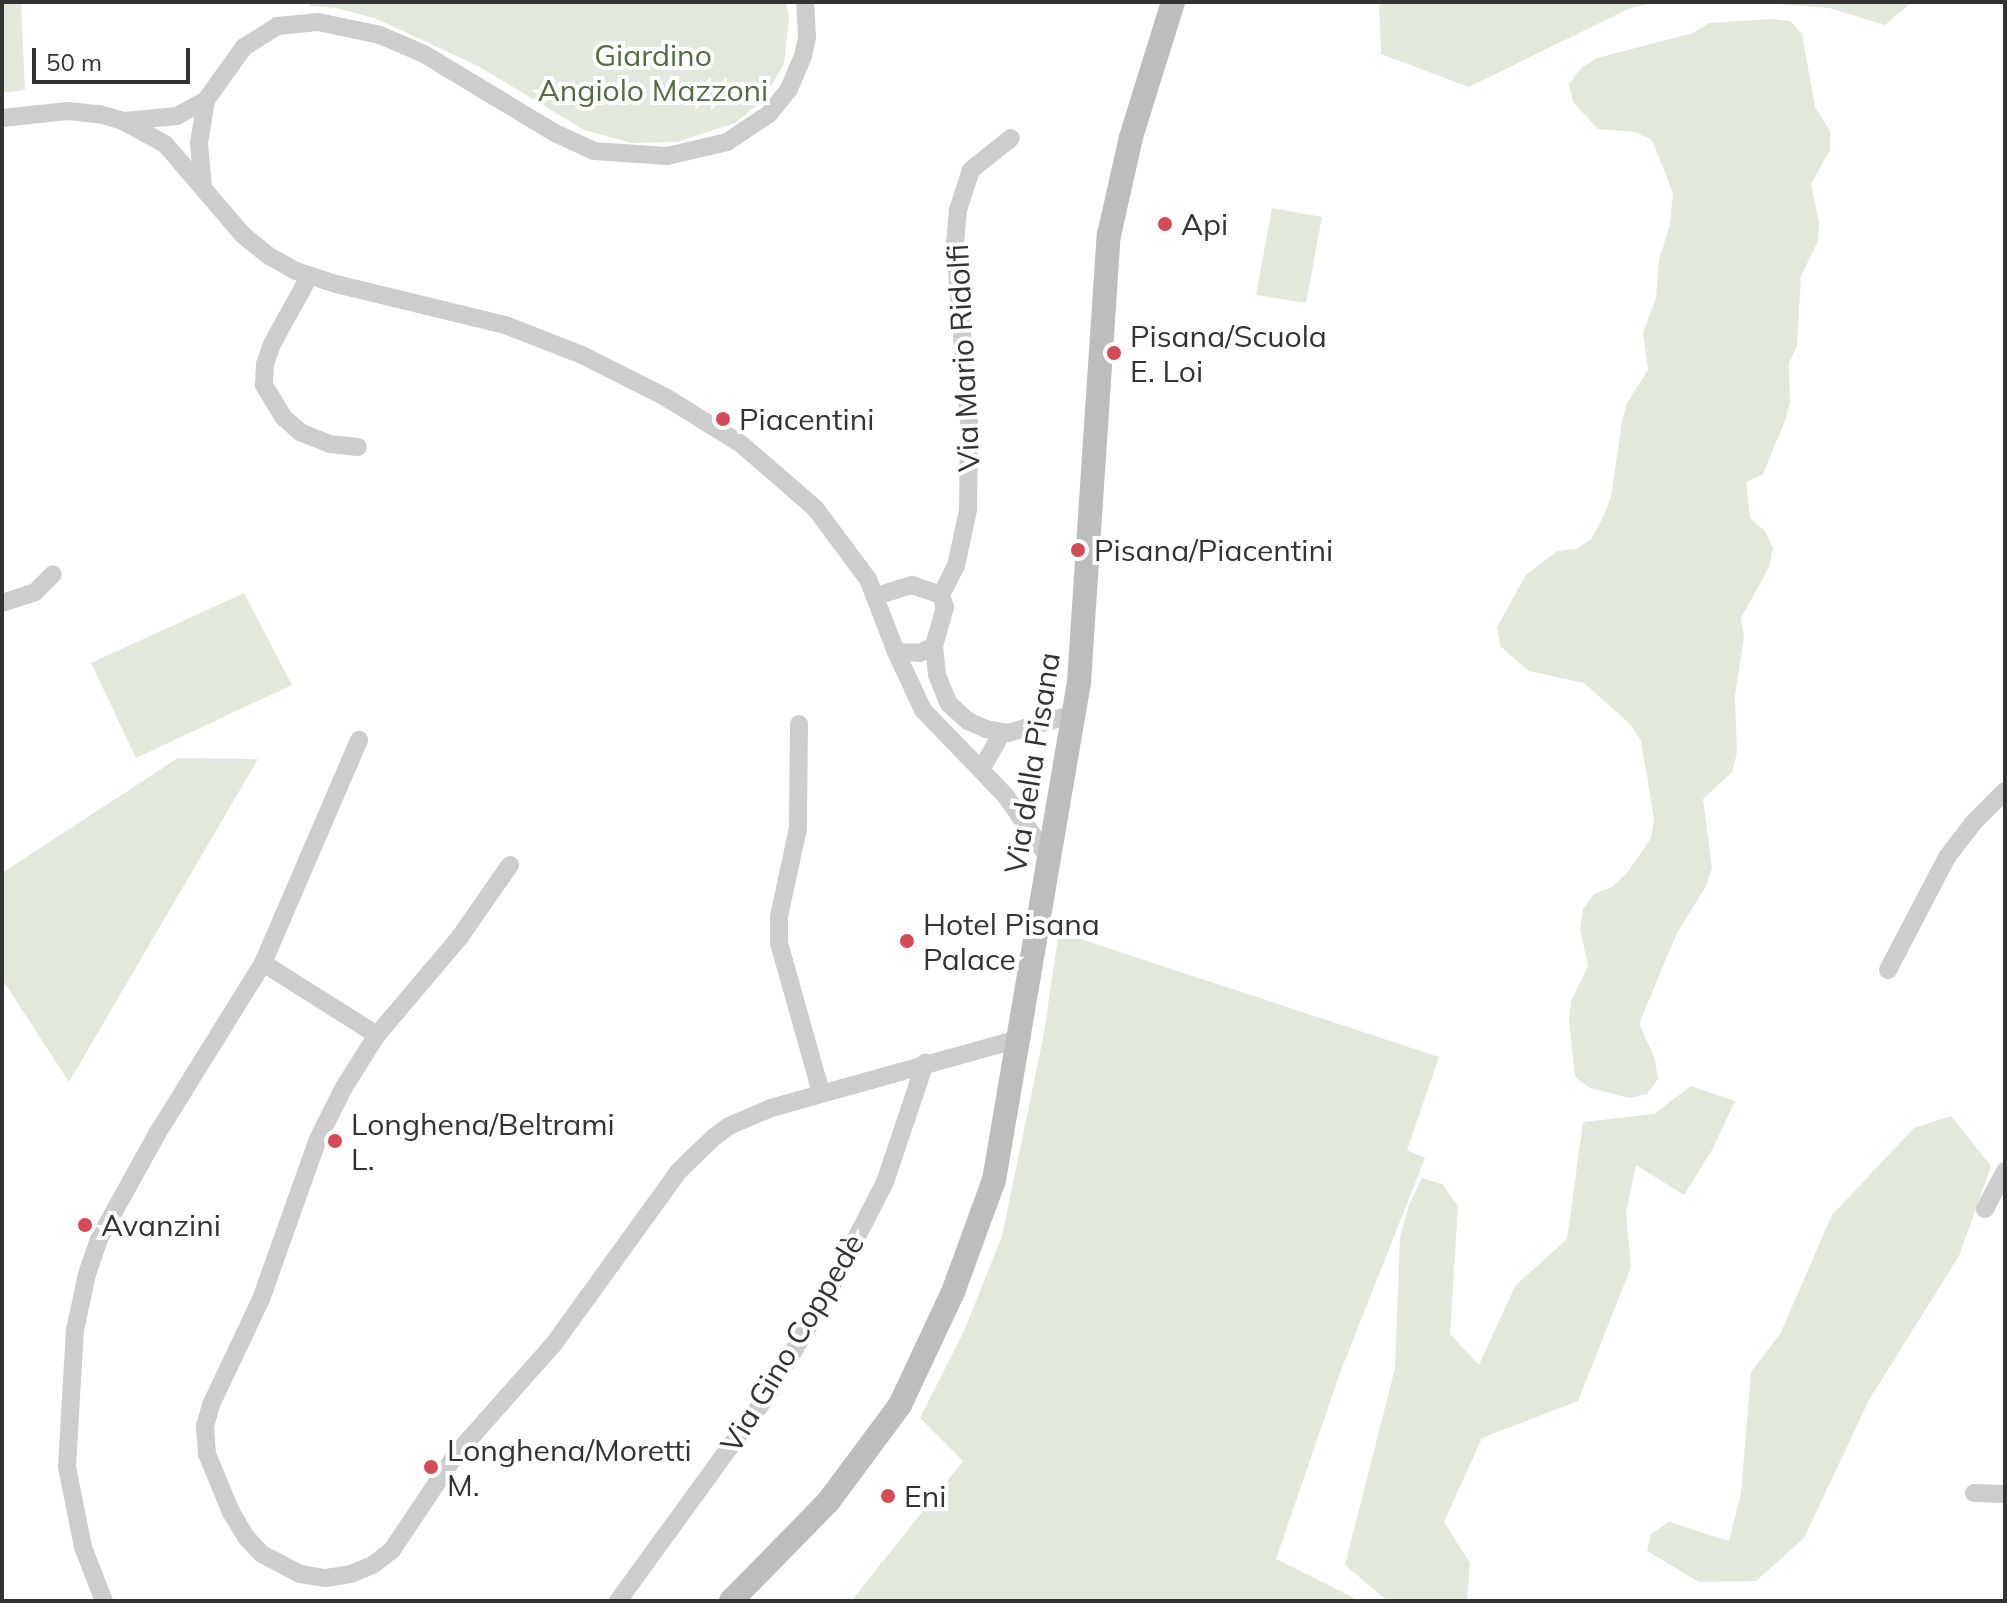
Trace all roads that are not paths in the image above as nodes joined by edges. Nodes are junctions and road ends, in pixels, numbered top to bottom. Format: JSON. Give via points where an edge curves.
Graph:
{"nodes":[{"id":1,"x":805,"y":2,"type":"edge"},
{"id":2,"x":1173,"y":2,"type":"edge"},
{"id":3,"x":206,"y":100,"type":"junction"},
{"id":4,"x":2,"y":118,"type":"edge"},
{"id":5,"x":123,"y":121,"type":"junction"},
{"id":6,"x":1011,"y":138,"type":"dead end"},
{"id":7,"x":203,"y":187,"type":"junction"},
{"id":8,"x":309,"y":277,"type":"junction"},
{"id":9,"x":358,"y":447,"type":"dead end"},
{"id":10,"x":53,"y":574,"type":"dead end"},
{"id":11,"x":941,"y":595,"type":"junction"},
{"id":12,"x":876,"y":596,"type":"junction"},
{"id":13,"x":2,"y":603,"type":"edge"},
{"id":14,"x":934,"y":646,"type":"junction"},
{"id":15,"x":896,"y":652,"type":"junction"},
{"id":16,"x":1074,"y":714,"type":"junction"},
{"id":17,"x":799,"y":724,"type":"dead end"},
{"id":18,"x":1002,"y":733,"type":"junction"},
{"id":19,"x":359,"y":740,"type":"dead end"},
{"id":20,"x":982,"y":768,"type":"junction"},
{"id":21,"x":2005,"y":791,"type":"edge"},
{"id":22,"x":1050,"y":860,"type":"junction"},
{"id":23,"x":510,"y":865,"type":"dead end"},
{"id":24,"x":263,"y":963,"type":"junction"},
{"id":25,"x":1888,"y":970,"type":"dead end"},
{"id":26,"x":377,"y":1035,"type":"junction"},
{"id":27,"x":1021,"y":1038,"type":"junction"},
{"id":28,"x":925,"y":1063,"type":"junction"},
{"id":29,"x":821,"y":1092,"type":"junction"},
{"id":30,"x":2005,"y":1171,"type":"edge"},
{"id":31,"x":1985,"y":1209,"type":"dead end"},
{"id":32,"x":1974,"y":1493,"type":"dead end"},
{"id":33,"x":2005,"y":1494,"type":"edge"},
{"id":34,"x":104,"y":1601,"type":"edge"},
{"id":35,"x":618,"y":1601,"type":"edge"},
{"id":36,"x":731,"y":1601,"type":"edge"}],
"edges":[{"from":1,"to":3,"type":"street","via":[[803,56],[779,103],[739,136],[675,155],[594,151],[404,45],[318,22],[289,23],[254,39]]},
{"from":2,"to":16,"type":"main road","name":"Via della Pisana","via":[[1131,137],[1109,235]]},
{"from":3,"to":5,"type":"street","via":[[177,116]]},
{"from":3,"to":7,"type":"street","via":[[199,143]]},
{"from":4,"to":5,"type":"street","via":[[78,111]]},
{"from":5,"to":7,"type":"street","via":[[173,152]]},
{"from":6,"to":11,"type":"street","name":"Via Mario Ridolfi","via":[[971,170],[958,210],[955,244],[969,423],[968,510],[956,566]]},
{"from":7,"to":8,"type":"street","via":[[254,245]]},
{"from":8,"to":9,"type":"street","via":[[272,344],[264,385],[283,417],[300,432],[330,444]]},
{"from":8,"to":12,"type":"street","via":[[505,325],[582,355],[667,398],[741,444],[801,493],[840,539]]},
{"from":10,"to":13,"type":"street","via":[[35,592]]},
{"from":11,"to":12,"type":"street","via":[[912,585]]},
{"from":11,"to":14,"type":"street","via":[[945,612]]},
{"from":12,"to":15,"type":"street"},
{"from":14,"to":15,"type":"street","via":[[920,653]]},
{"from":14,"to":18,"type":"street","via":[[937,675],[949,704],[976,726]]},
{"from":15,"to":20,"type":"street","via":[[923,710]]},
{"from":16,"to":18,"type":"street"},
{"from":16,"to":22,"type":"main road","name":"Via della Pisana"},
{"from":17,"to":29,"type":"street","via":[[798,828],[781,904],[779,943]]},
{"from":18,"to":20,"type":"street"},
{"from":19,"to":24,"type":"street"},
{"from":20,"to":22,"type":"street"},
{"from":21,"to":25,"type":"street","via":[[1947,857]]},
{"from":22,"to":27,"type":"main road","name":"Via della Pisana"},
{"from":23,"to":26,"type":"street","via":[[459,938]]},
{"from":24,"to":26,"type":"street"},
{"from":24,"to":34,"type":"street","via":[[157,1134],[99,1239],[87,1274],[75,1330],[67,1467],[83,1547]]},
{"from":26,"to":29,"type":"street","via":[[328,1116],[261,1299],[205,1426],[212,1471],[246,1537],[276,1564],[313,1577],[351,1574],[392,1550],[452,1460],[560,1337],[697,1151],[729,1126]]},
{"from":27,"to":28,"type":"street"},
{"from":27,"to":36,"type":"main road","name":"Via della Pisana","via":[[994,1180],[924,1359],[900,1405],[854,1471]]},
{"from":28,"to":29,"type":"street"},
{"from":28,"to":35,"type":"street","name":"Via Gino Coppedè","via":[[885,1182],[830,1289],[767,1396]]},
{"from":30,"to":31,"type":"street"},
{"from":32,"to":33,"type":"street"}]}
